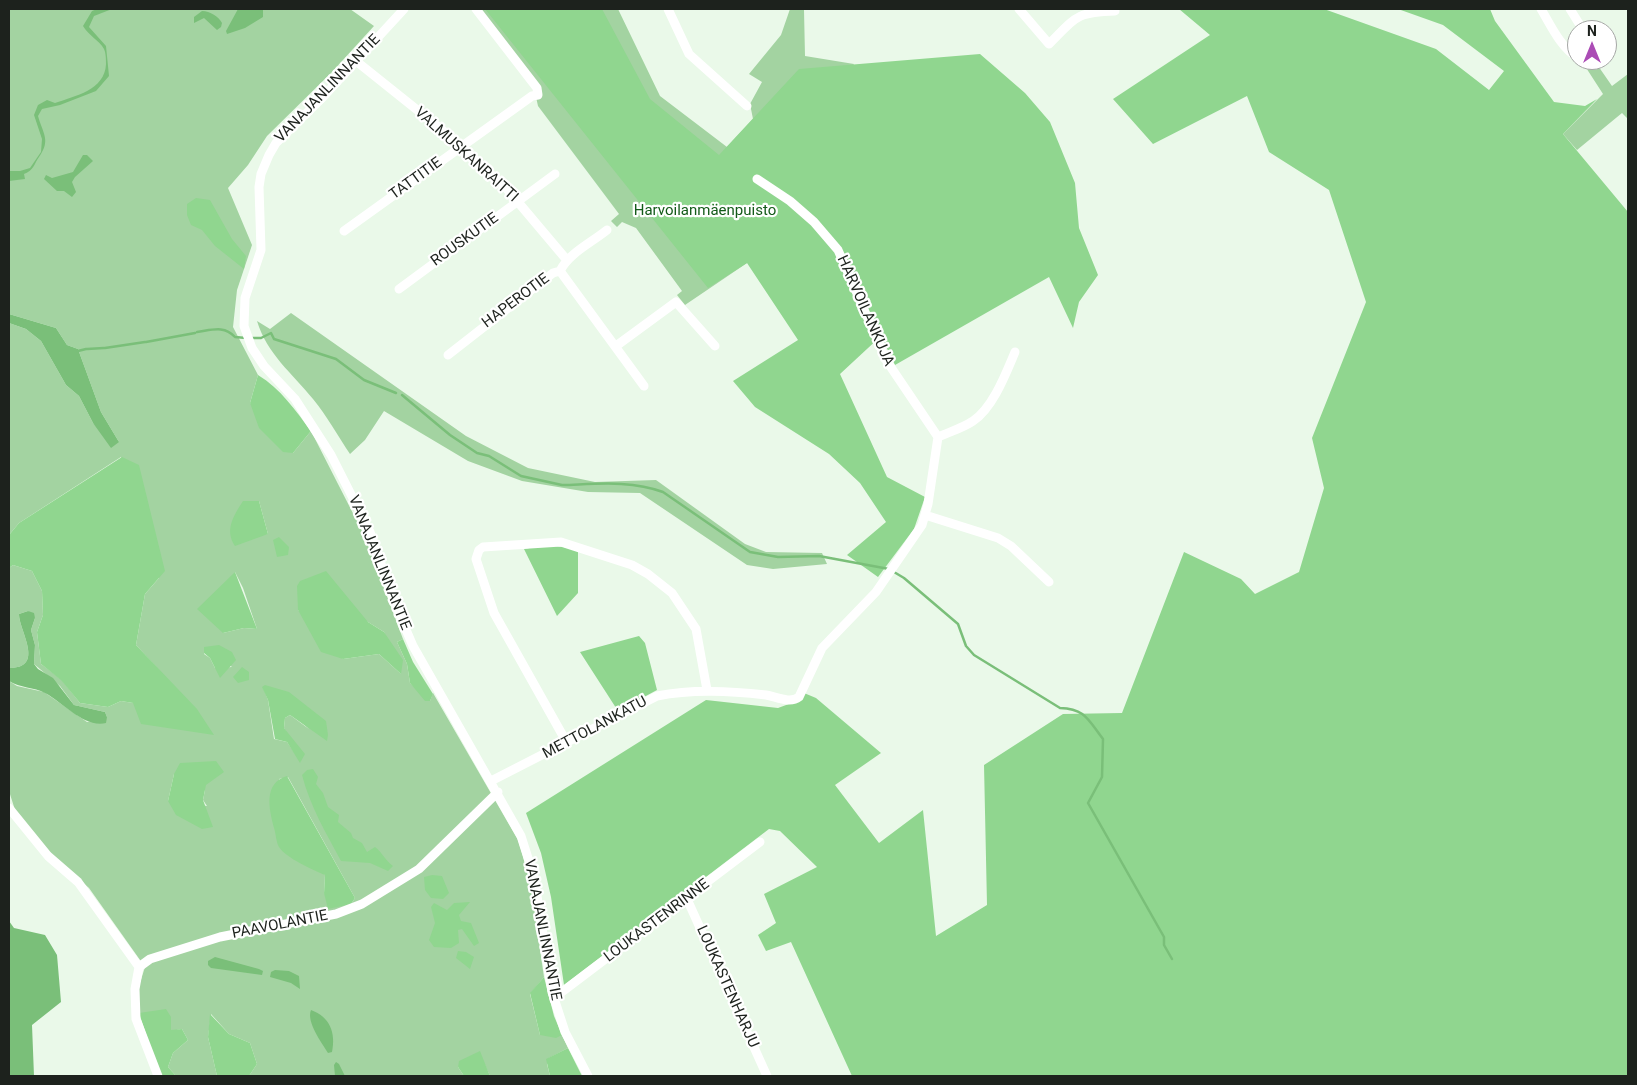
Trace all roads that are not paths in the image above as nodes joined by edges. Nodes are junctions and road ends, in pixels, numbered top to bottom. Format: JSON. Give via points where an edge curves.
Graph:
{"nodes":[{"id":1,"x":404,"y":9,"type":"edge"},
{"id":2,"x":476,"y":9,"type":"edge"},
{"id":3,"x":668,"y":9,"type":"edge"},
{"id":4,"x":1019,"y":9,"type":"edge"},
{"id":5,"x":1541,"y":9,"type":"edge"},
{"id":6,"x":1570,"y":9,"type":"edge"},
{"id":7,"x":1115,"y":11,"type":"dead end"},
{"id":8,"x":1577,"y":20,"type":"edge"},
{"id":9,"x":1567,"y":49,"type":"edge"},
{"id":10,"x":356,"y":61,"type":"junction"},
{"id":11,"x":747,"y":106,"type":"dead end"},
{"id":12,"x":461,"y":146,"type":"junction"},
{"id":13,"x":555,"y":174,"type":"dead end"},
{"id":14,"x":757,"y":179,"type":"dead end"},
{"id":15,"x":518,"y":201,"type":"junction"},
{"id":16,"x":607,"y":230,"type":"dead end"},
{"id":17,"x":344,"y":231,"type":"dead end"},
{"id":18,"x":566,"y":259,"type":"junction"},
{"id":19,"x":560,"y":271,"type":"junction"},
{"id":20,"x":399,"y":289,"type":"dead end"},
{"id":21,"x":616,"y":346,"type":"junction"},
{"id":22,"x":715,"y":346,"type":"dead end"},
{"id":23,"x":1015,"y":352,"type":"dead end"},
{"id":24,"x":448,"y":355,"type":"dead end"},
{"id":25,"x":644,"y":386,"type":"dead end"},
{"id":26,"x":938,"y":437,"type":"junction"},
{"id":27,"x":925,"y":515,"type":"junction"},
{"id":28,"x":1049,"y":582,"type":"dead end"},
{"id":29,"x":707,"y":690,"type":"junction"},
{"id":30,"x":567,"y":743,"type":"junction"},
{"id":31,"x":491,"y":781,"type":"junction"},
{"id":32,"x":498,"y":792,"type":"junction"},
{"id":33,"x":9,"y":808,"type":"edge"},
{"id":34,"x":760,"y":842,"type":"dead end"},
{"id":35,"x":687,"y":899,"type":"junction"},
{"id":36,"x":139,"y":966,"type":"junction"},
{"id":37,"x":554,"y":998,"type":"junction"},
{"id":38,"x":158,"y":1076,"type":"edge"},
{"id":39,"x":588,"y":1076,"type":"edge"},
{"id":40,"x":766,"y":1076,"type":"edge"}],
"edges":[{"from":1,"to":10,"type":"street","name":"VANAJANLINNANTIE"},
{"from":2,"to":12,"type":"street","name":"TATTITIE","via":[[538,95]]},
{"from":3,"to":11,"type":"street","via":[[689,54]]},
{"from":4,"to":7,"type":"street","via":[[1049,44],[1075,19],[1088,12]]},
{"from":5,"to":9,"type":"street"},
{"from":6,"to":8,"type":"street"},
{"from":10,"to":12,"type":"street","name":"VALMUSKANRAITTI"},
{"from":10,"to":31,"type":"street","name":"VANAJANLINNANTIE","via":[[276,143],[264,164],[259,187],[261,250],[245,298],[244,326],[252,348],[264,366],[295,398],[331,455],[370,532],[413,646]]},
{"from":12,"to":15,"type":"street","name":"VALMUSKANRAITTI"},
{"from":12,"to":17,"type":"street","name":"TATTITIE"},
{"from":13,"to":15,"type":"street","name":"ROUSKUTIE"},
{"from":14,"to":26,"type":"street","name":"HARVOILANKUJA","via":[[810,218],[838,250],[886,360]]},
{"from":15,"to":18,"type":"street","name":"VALMUSKANRAITTI"},
{"from":15,"to":20,"type":"street","name":"ROUSKUTIE"},
{"from":16,"to":18,"type":"street"},
{"from":18,"to":19,"type":"street","name":"HAPEROTIE"},
{"from":19,"to":21,"type":"street"},
{"from":19,"to":24,"type":"street","name":"HAPEROTIE","via":[[519,298]]},
{"from":21,"to":22,"type":"street","via":[[676,302]]},
{"from":21,"to":25,"type":"street"},
{"from":23,"to":26,"type":"street","via":[[1001,385],[982,413],[973,422]]},
{"from":26,"to":27,"type":"street"},
{"from":27,"to":28,"type":"street","via":[[998,538]]},
{"from":27,"to":29,"type":"street","name":"METTOLANKATU","via":[[910,545],[884,580],[822,648],[802,693],[794,700]]},
{"from":29,"to":30,"type":"street","name":"METTOLANKATU","via":[[657,696]]},
{"from":29,"to":30,"type":"street","via":[[696,629],[672,593],[648,574],[632,565],[561,542],[483,547],[476,559],[494,614]]},
{"from":30,"to":31,"type":"street","name":"METTOLANKATU"},
{"from":31,"to":32,"type":"street","name":"VANAJANLINNANTIE"},
{"from":32,"to":36,"type":"street","name":"PAAVOLANTIE","via":[[419,869],[362,904],[336,914],[220,937],[150,959]]},
{"from":32,"to":37,"type":"street","name":"VANAJANLINNANTIE","via":[[521,836],[534,877]]},
{"from":33,"to":36,"type":"street","via":[[48,856],[78,882]]},
{"from":34,"to":35,"type":"street","name":"LOUKASTENRINNE"},
{"from":35,"to":37,"type":"street","name":"LOUKASTENRINNE"},
{"from":35,"to":40,"type":"street","name":"LOUKASTENHARJU"},
{"from":36,"to":38,"type":"street","via":[[136,1019]]},
{"from":37,"to":39,"type":"street","name":"VANAJANLINNANTIE","via":[[565,1032]]}]}
